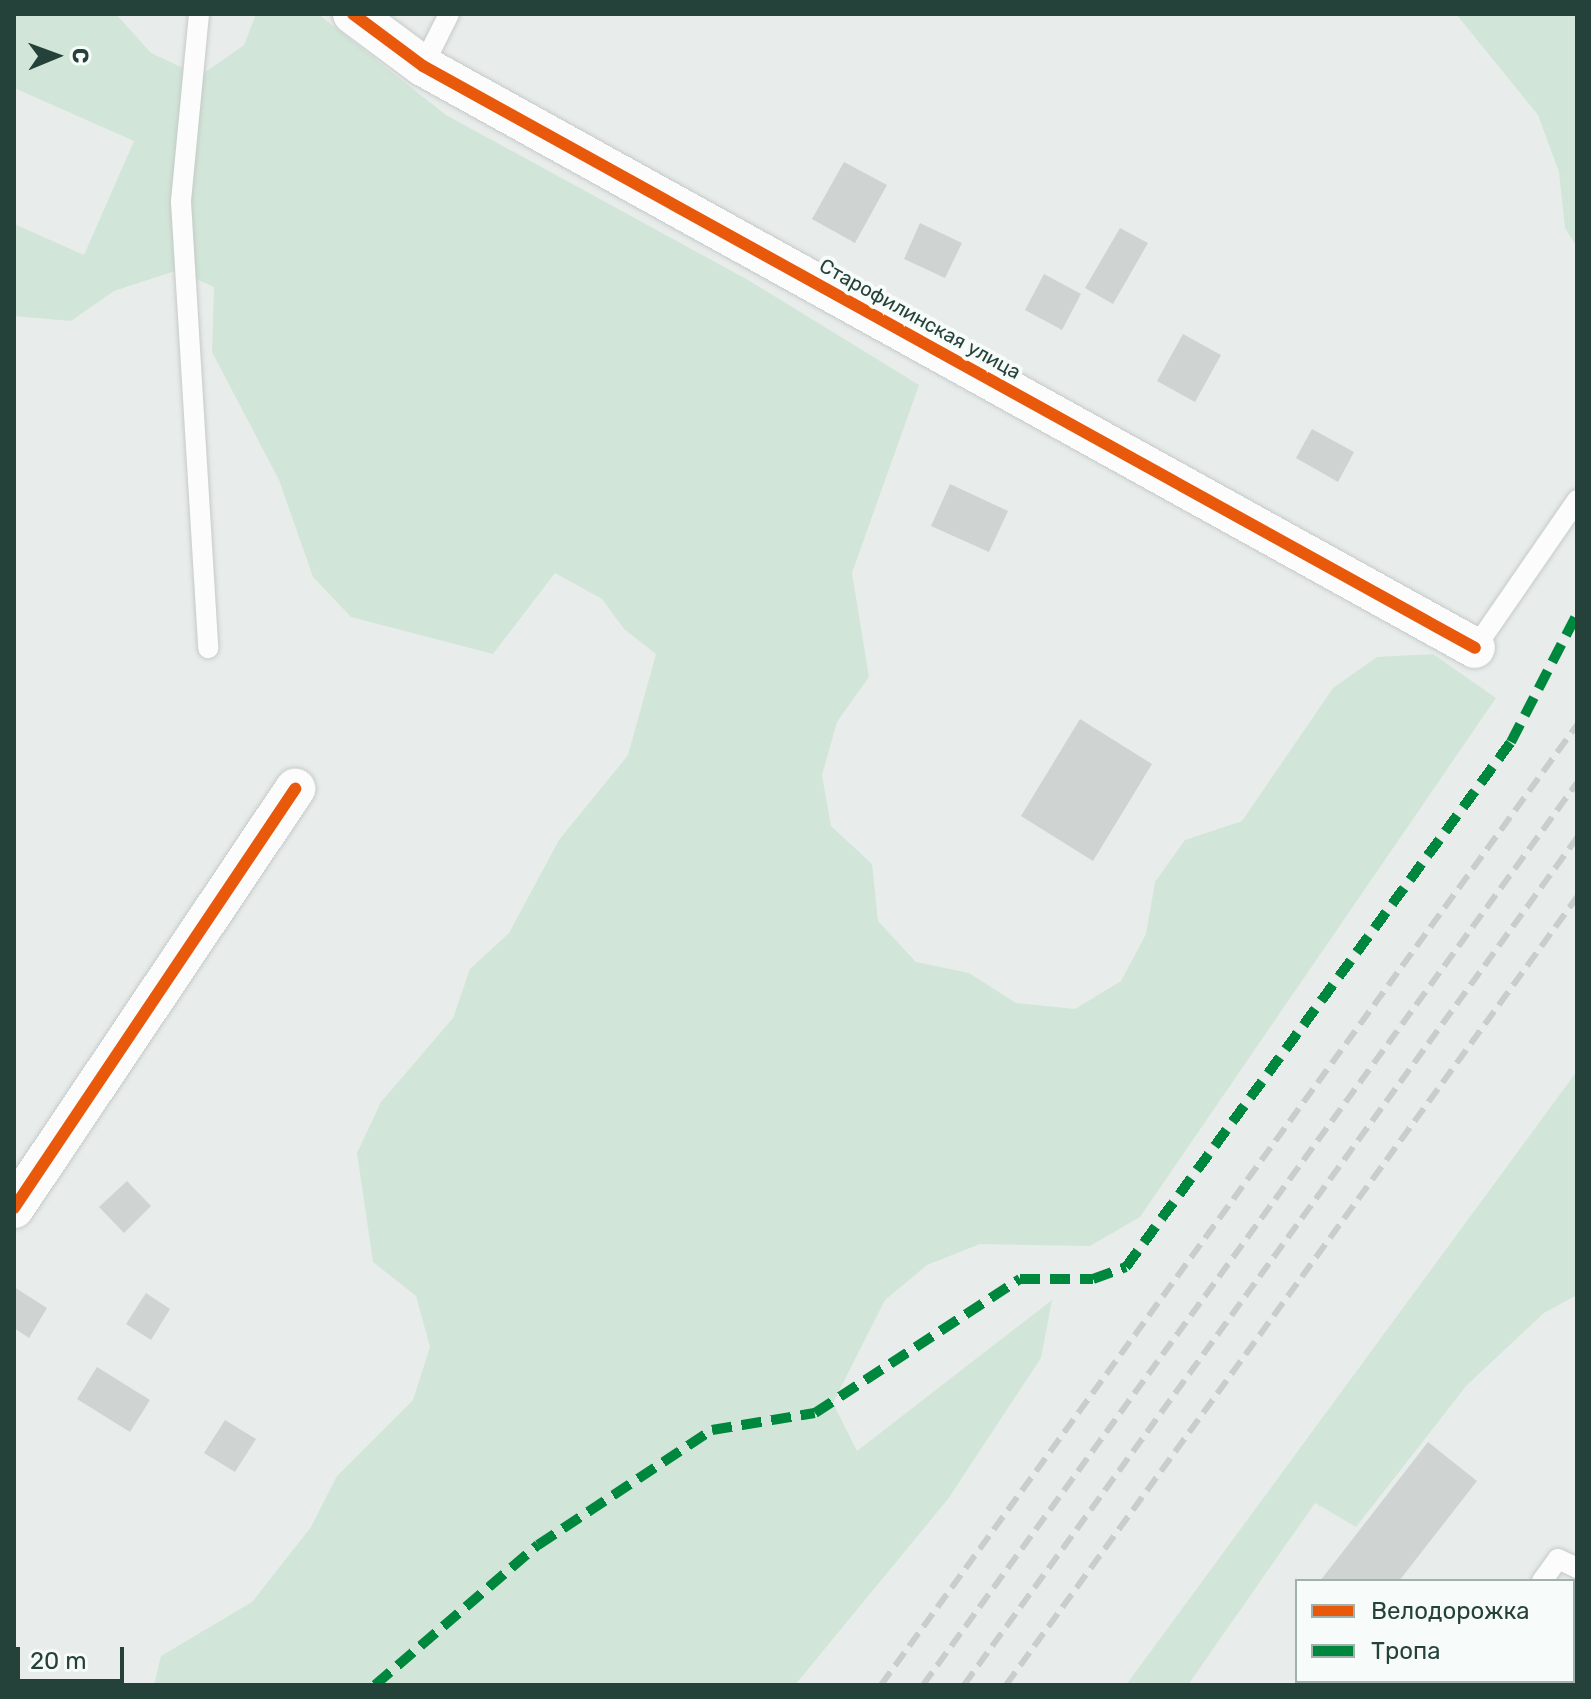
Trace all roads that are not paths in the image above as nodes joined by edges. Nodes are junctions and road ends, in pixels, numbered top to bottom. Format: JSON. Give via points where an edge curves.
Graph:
{"nodes":[{"id":1,"x":199,"y":14,"type":"edge"},
{"id":2,"x":353,"y":14,"type":"edge"},
{"id":3,"x":449,"y":14,"type":"edge"},
{"id":4,"x":423,"y":66,"type":"junction"},
{"id":5,"x":1577,"y":500,"type":"edge"},
{"id":6,"x":208,"y":648,"type":"dead end"},
{"id":7,"x":1475,"y":648,"type":"joint"},
{"id":8,"x":295,"y":789,"type":"dead end"},
{"id":9,"x":14,"y":1208,"type":"edge"},
{"id":10,"x":1577,"y":1568,"type":"edge"},
{"id":11,"x":1543,"y":1579,"type":"edge"}],
"edges":[{"from":1,"to":6,"type":"lane","via":[[181,202]]},
{"from":2,"to":4,"type":"street","name":"Старофилинская улица"},
{"from":3,"to":4,"type":"lane"},
{"from":4,"to":7,"type":"street","name":"Старофилинская улица"},
{"from":5,"to":7,"type":"lane"},
{"from":8,"to":9,"type":"street"},
{"from":10,"to":11,"type":"lane","via":[[1558,1559]]}]}
